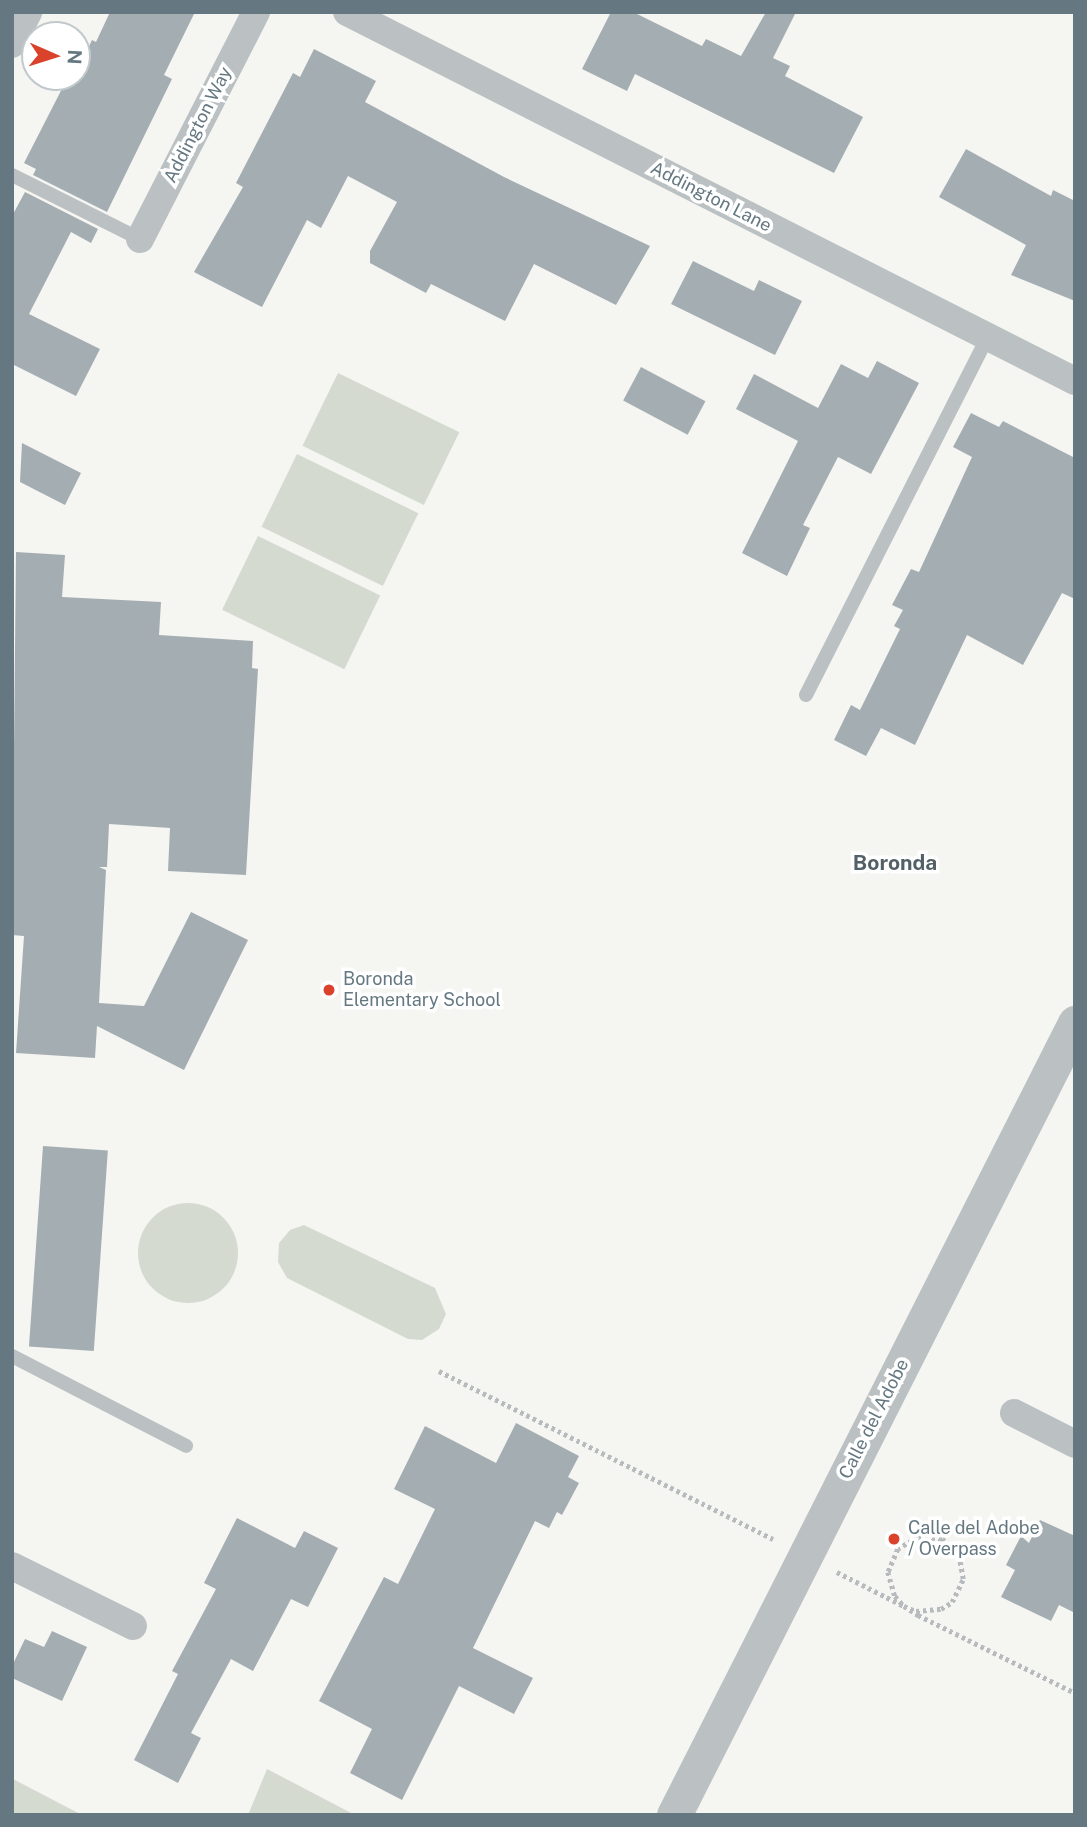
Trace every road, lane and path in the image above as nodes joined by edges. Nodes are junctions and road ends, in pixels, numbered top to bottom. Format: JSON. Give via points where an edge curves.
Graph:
{"nodes":[{"id":1,"x":28,"y":12,"type":"edge"},
{"id":2,"x":256,"y":12,"type":"edge"},
{"id":3,"x":346,"y":12,"type":"edge"},
{"id":4,"x":12,"y":44,"type":"edge"},
{"id":5,"x":12,"y":175,"type":"edge"},
{"id":6,"x":140,"y":239,"type":"joint"},
{"id":7,"x":988,"y":337,"type":"junction"},
{"id":8,"x":1075,"y":381,"type":"edge"},
{"id":9,"x":806,"y":695,"type":"dead end"},
{"id":10,"x":1075,"y":1023,"type":"edge"},
{"id":11,"x":12,"y":1356,"type":"edge"},
{"id":12,"x":439,"y":1371,"type":"dead end"},
{"id":13,"x":1014,"y":1413,"type":"dead end"},
{"id":14,"x":1075,"y":1444,"type":"edge"},
{"id":15,"x":186,"y":1446,"type":"dead end"},
{"id":16,"x":783,"y":1545,"type":"dead end"},
{"id":17,"x":12,"y":1566,"type":"edge"},
{"id":18,"x":831,"y":1569,"type":"dead end"},
{"id":19,"x":904,"y":1606,"type":"junction"},
{"id":20,"x":132,"y":1626,"type":"dead end"},
{"id":21,"x":1075,"y":1692,"type":"edge"},
{"id":22,"x":674,"y":1815,"type":"edge"}],
"edges":[{"from":1,"to":4,"type":"street"},
{"from":2,"to":6,"type":"street","name":"Addington Way"},
{"from":3,"to":7,"type":"street","name":"Addington Lane"},
{"from":5,"to":6,"type":"lane"},
{"from":7,"to":8,"type":"street","name":"Addington Lane"},
{"from":7,"to":9,"type":"lane"},
{"from":10,"to":22,"type":"street","name":"Calle del Adobe"},
{"from":11,"to":15,"type":"lane"},
{"from":12,"to":16,"type":"path"},
{"from":13,"to":14,"type":"street"},
{"from":17,"to":20,"type":"street"},
{"from":18,"to":19,"type":"path"},
{"from":19,"to":19,"type":"path","via":[[929,1612],[952,1602],[960,1592],[963,1567],[952,1546],[930,1536],[907,1541],[898,1549],[888,1572],[889,1585]]},
{"from":19,"to":21,"type":"path"}]}
